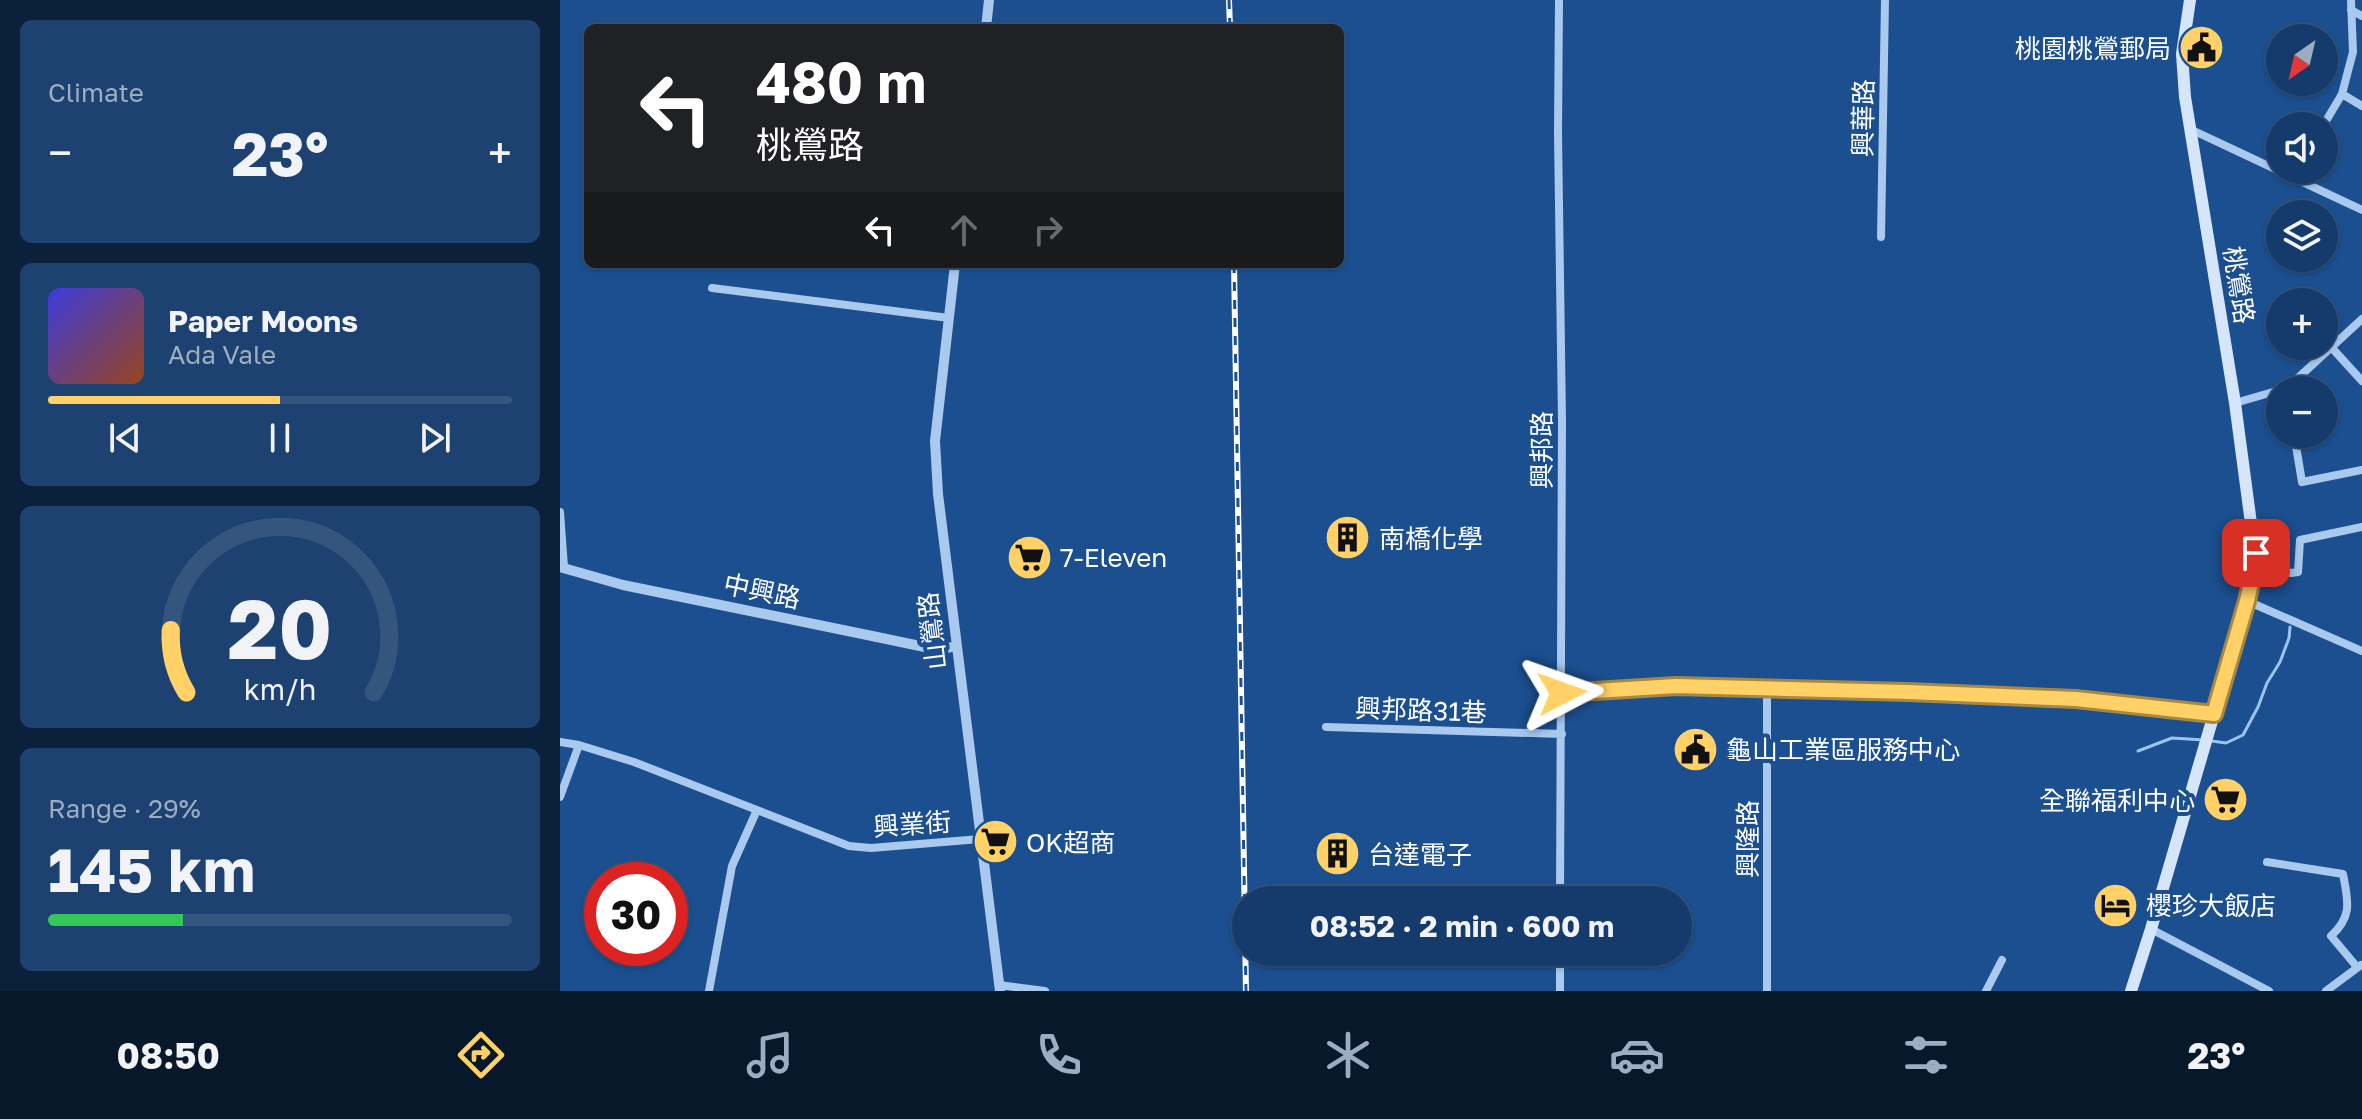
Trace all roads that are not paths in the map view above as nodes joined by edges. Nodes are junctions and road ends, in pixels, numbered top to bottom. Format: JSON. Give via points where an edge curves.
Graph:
{"nodes":[{"id":1,"x":989,"y":0,"type":"edge"},
{"id":2,"x":1559,"y":0,"type":"edge"},
{"id":3,"x":1885,"y":0,"type":"edge"},
{"id":4,"x":2190,"y":0,"type":"edge"},
{"id":5,"x":2351,"y":5,"type":"edge"},
{"id":6,"x":2362,"y":16,"type":"edge"},
{"id":7,"x":986,"y":24,"type":"edge"},
{"id":8,"x":2342,"y":94,"type":"junction"},
{"id":9,"x":2362,"y":106,"type":"edge"},
{"id":10,"x":2331,"y":112,"type":"edge"},
{"id":11,"x":2192,"y":130,"type":"junction"},
{"id":12,"x":2266,"y":162,"type":"edge"},
{"id":13,"x":2314,"y":184,"type":"edge"},
{"id":14,"x":2362,"y":210,"type":"edge"},
{"id":15,"x":1881,"y":237,"type":"dead end"},
{"id":16,"x":955,"y":268,"type":"edge"},
{"id":17,"x":712,"y":288,"type":"dead end"},
{"id":18,"x":949,"y":318,"type":"junction"},
{"id":19,"x":2362,"y":319,"type":"edge"},
{"id":20,"x":2338,"y":342,"type":"edge"},
{"id":21,"x":2338,"y":355,"type":"edge"},
{"id":22,"x":2318,"y":360,"type":"edge"},
{"id":23,"x":2300,"y":376,"type":"edge"},
{"id":24,"x":2362,"y":381,"type":"edge"},
{"id":25,"x":2266,"y":395,"type":"edge"},
{"id":26,"x":2235,"y":403,"type":"junction"},
{"id":27,"x":2296,"y":448,"type":"edge"},
{"id":28,"x":2362,"y":470,"type":"edge"},
{"id":29,"x":560,"y":512,"type":"edge"},
{"id":30,"x":2362,"y":527,"type":"edge"},
{"id":31,"x":2256,"y":561,"type":"junction"},
{"id":32,"x":562,"y":567,"type":"edge"},
{"id":33,"x":2247,"y":601,"type":"junction"},
{"id":34,"x":956,"y":646,"type":"junction"},
{"id":35,"x":2362,"y":651,"type":"edge"},
{"id":36,"x":1767,"y":688,"type":"junction"},
{"id":37,"x":1562,"y":693,"type":"junction"},
{"id":38,"x":2214,"y":714,"type":"junction"},
{"id":39,"x":1326,"y":727,"type":"dead end"},
{"id":40,"x":1562,"y":734,"type":"junction"},
{"id":41,"x":560,"y":742,"type":"edge"},
{"id":42,"x":579,"y":745,"type":"junction"},
{"id":43,"x":560,"y":797,"type":"edge"},
{"id":44,"x":757,"y":810,"type":"junction"},
{"id":45,"x":980,"y":839,"type":"junction"},
{"id":46,"x":2267,"y":862,"type":"dead end"},
{"id":47,"x":1560,"y":886,"type":"edge"},
{"id":48,"x":2151,"y":929,"type":"junction"},
{"id":49,"x":2002,"y":960,"type":"dead end"},
{"id":50,"x":1560,"y":966,"type":"edge"},
{"id":51,"x":2360,"y":966,"type":"edge"},
{"id":52,"x":1000,"y":988,"type":"edge"},
{"id":53,"x":709,"y":991,"type":"edge"},
{"id":54,"x":1045,"y":991,"type":"edge"},
{"id":55,"x":1560,"y":991,"type":"edge"},
{"id":56,"x":1767,"y":991,"type":"edge"},
{"id":57,"x":1986,"y":991,"type":"edge"},
{"id":58,"x":2131,"y":991,"type":"edge"},
{"id":59,"x":2269,"y":991,"type":"edge"},
{"id":60,"x":2326,"y":991,"type":"edge"}],
"edges":[{"from":1,"to":7,"type":"street"},
{"from":2,"to":37,"type":"street","name":"興邦路"},
{"from":3,"to":15,"type":"street","name":"興華路"},
{"from":4,"to":11,"type":"main road","name":"桃鶯路","via":[[2182,54]]},
{"from":5,"to":6,"type":"street"},
{"from":5,"to":8,"type":"street","via":[[2353,52]]},
{"from":8,"to":9,"type":"street"},
{"from":8,"to":10,"type":"street"},
{"from":11,"to":12,"type":"street"},
{"from":11,"to":26,"type":"main road","name":"桃鶯路"},
{"from":13,"to":14,"type":"street"},
{"from":16,"to":18,"type":"street","name":"山鶯路"},
{"from":17,"to":18,"type":"street"},
{"from":18,"to":34,"type":"street","name":"山鶯路","via":[[935,441]]},
{"from":19,"to":20,"type":"street"},
{"from":21,"to":24,"type":"street"},
{"from":22,"to":23,"type":"street"},
{"from":25,"to":26,"type":"street"},
{"from":26,"to":31,"type":"main road","name":"桃鶯路"},
{"from":27,"to":28,"type":"street","via":[[2302,482]]},
{"from":29,"to":32,"type":"street"},
{"from":30,"to":31,"type":"street","via":[[2300,540],[2298,572]]},
{"from":31,"to":33,"type":"main road","name":"桃鶯路"},
{"from":32,"to":34,"type":"street","name":"中興路","via":[[623,585],[939,650]]},
{"from":33,"to":35,"type":"street"},
{"from":33,"to":38,"type":"main road","name":"桃鶯路"},
{"from":34,"to":45,"type":"street","name":"山鶯路"},
{"from":36,"to":37,"type":"street","via":[[1676,686]]},
{"from":36,"to":38,"type":"street","via":[[2076,699]]},
{"from":36,"to":56,"type":"street","name":"興隆路"},
{"from":37,"to":40,"type":"street","name":"興邦路"},
{"from":38,"to":48,"type":"main road","name":"桃鶯路"},
{"from":39,"to":40,"type":"street","name":"興邦路31巷"},
{"from":40,"to":47,"type":"street","name":"興邦路"},
{"from":41,"to":42,"type":"street","name":"興業街"},
{"from":42,"to":43,"type":"street"},
{"from":42,"to":44,"type":"street","name":"興業街"},
{"from":44,"to":45,"type":"street","name":"興業街","via":[[849,846]]},
{"from":44,"to":53,"type":"street","via":[[732,866]]},
{"from":45,"to":52,"type":"street","name":"山鶯路"},
{"from":46,"to":51,"type":"street","via":[[2343,874],[2345,921],[2331,936]]},
{"from":48,"to":58,"type":"main road","name":"桃鶯路"},
{"from":48,"to":59,"type":"street"},
{"from":49,"to":57,"type":"street"},
{"from":50,"to":55,"type":"street"},
{"from":51,"to":60,"type":"street"},
{"from":52,"to":54,"type":"street"}]}
